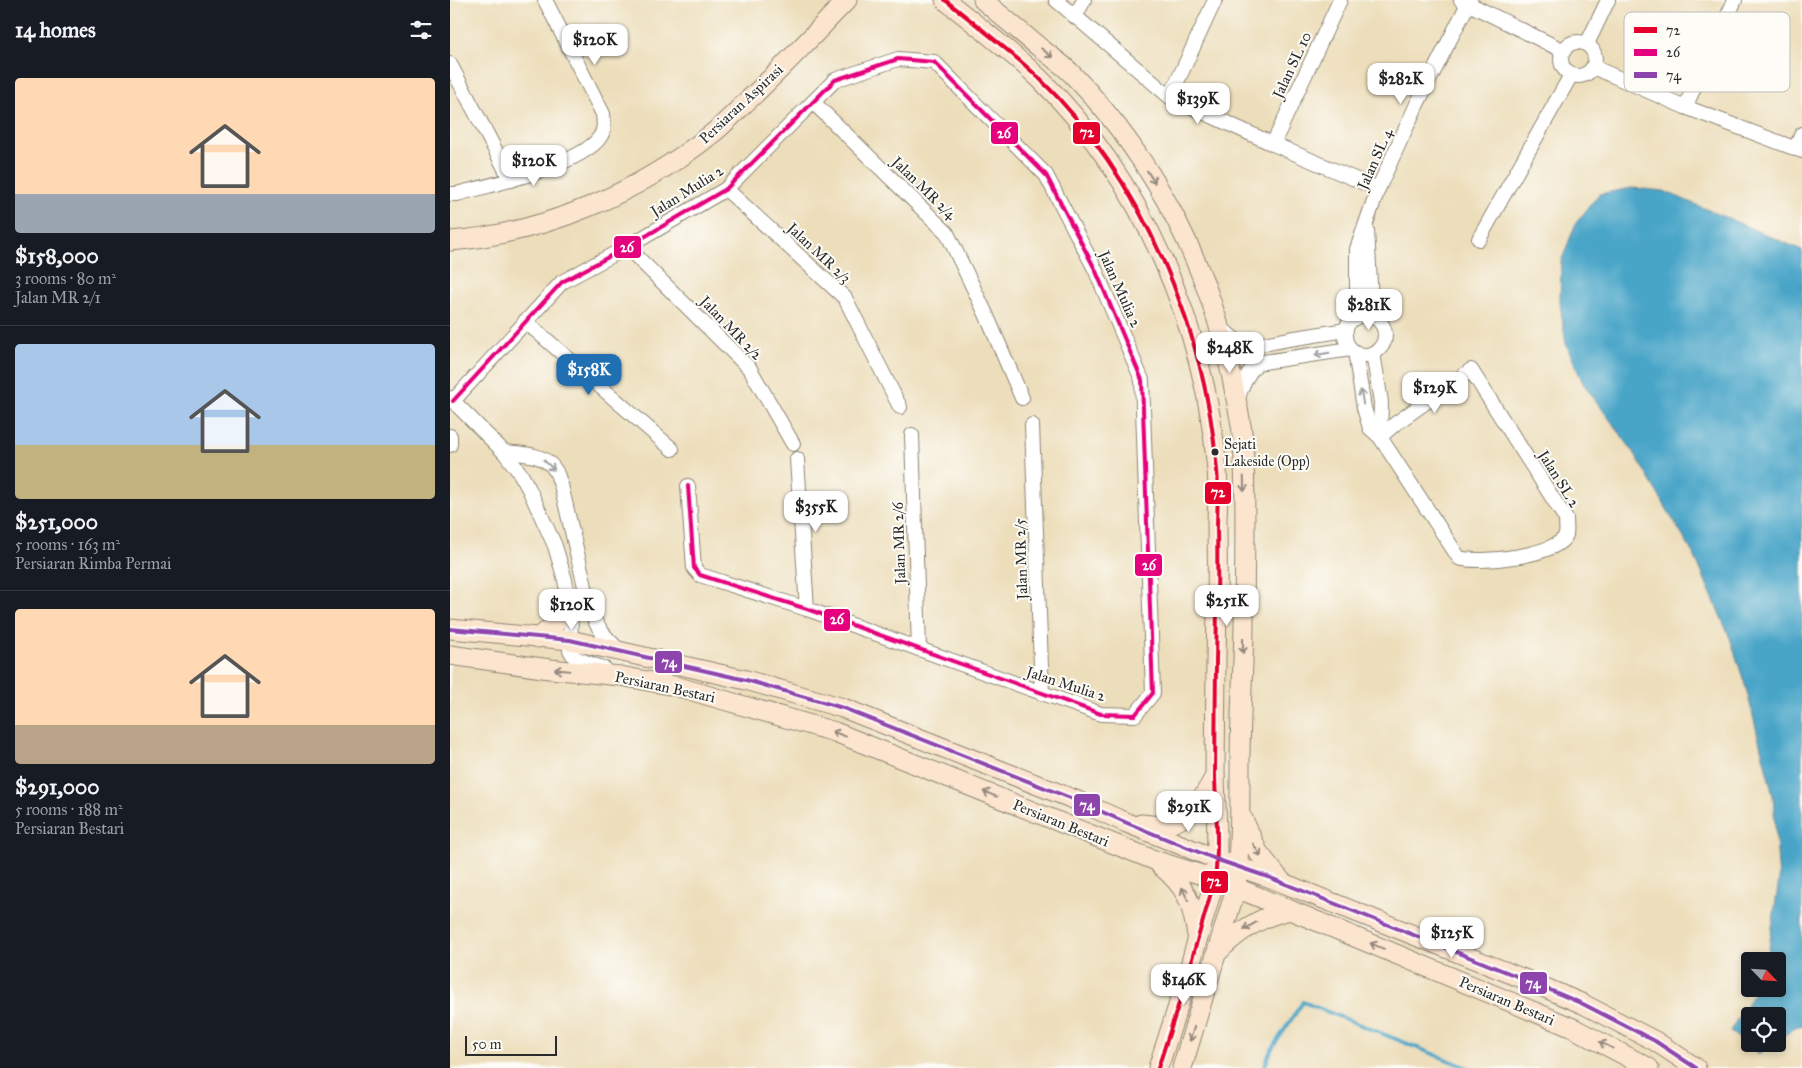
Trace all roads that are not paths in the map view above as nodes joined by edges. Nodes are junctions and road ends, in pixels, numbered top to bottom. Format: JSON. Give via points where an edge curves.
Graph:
{"nodes":[{"id":1,"x":545,"y":0,"type":"edge"},
{"id":2,"x":837,"y":0,"type":"edge"},
{"id":3,"x":847,"y":0,"type":"edge"},
{"id":4,"x":862,"y":0,"type":"edge"},
{"id":5,"x":930,"y":0,"type":"edge"},
{"id":6,"x":945,"y":0,"type":"edge"},
{"id":7,"x":970,"y":0,"type":"edge"},
{"id":8,"x":982,"y":0,"type":"edge"},
{"id":9,"x":1056,"y":0,"type":"edge"},
{"id":10,"x":1084,"y":0,"type":"edge"},
{"id":11,"x":1215,"y":0,"type":"edge"},
{"id":12,"x":1340,"y":0,"type":"edge"},
{"id":13,"x":1608,"y":0,"type":"edge"},
{"id":14,"x":1735,"y":0,"type":"edge"},
{"id":15,"x":1466,"y":1,"type":"edge"},
{"id":16,"x":1729,"y":12,"type":"edge"},
{"id":17,"x":1075,"y":17,"type":"junction"},
{"id":18,"x":1030,"y":39,"type":"junction"},
{"id":19,"x":1586,"y":44,"type":"junction"},
{"id":20,"x":1564,"y":50,"type":"junction"},
{"id":21,"x":450,"y":64,"type":"edge"},
{"id":22,"x":1594,"y":67,"type":"junction"},
{"id":23,"x":1571,"y":75,"type":"junction"},
{"id":24,"x":1040,"y":79,"type":"junction"},
{"id":25,"x":1624,"y":80,"type":"edge"},
{"id":26,"x":757,"y":92,"type":"junction"},
{"id":27,"x":1652,"y":92,"type":"edge"},
{"id":28,"x":1692,"y":92,"type":"edge"},
{"id":29,"x":1170,"y":97,"type":"junction"},
{"id":30,"x":813,"y":102,"type":"junction"},
{"id":31,"x":1685,"y":106,"type":"junction"},
{"id":32,"x":1802,"y":134,"type":"edge"},
{"id":33,"x":1273,"y":144,"type":"junction"},
{"id":34,"x":1798,"y":150,"type":"edge"},
{"id":35,"x":511,"y":180,"type":"junction"},
{"id":36,"x":726,"y":189,"type":"junction"},
{"id":37,"x":1378,"y":189,"type":"junction"},
{"id":38,"x":450,"y":194,"type":"edge"},
{"id":39,"x":1479,"y":239,"type":"dead end"},
{"id":40,"x":450,"y":241,"type":"edge"},
{"id":41,"x":627,"y":247,"type":"junction"},
{"id":42,"x":1361,"y":317,"type":"junction"},
{"id":43,"x":525,"y":321,"type":"junction"},
{"id":44,"x":1220,"y":326,"type":"junction"},
{"id":45,"x":1346,"y":330,"type":"junction"},
{"id":46,"x":1353,"y":350,"type":"junction"},
{"id":47,"x":1373,"y":354,"type":"junction"},
{"id":48,"x":1022,"y":398,"type":"dead end"},
{"id":49,"x":451,"y":400,"type":"edge"},
{"id":50,"x":1237,"y":404,"type":"junction"},
{"id":51,"x":900,"y":407,"type":"dead end"},
{"id":52,"x":1032,"y":425,"type":"dead end"},
{"id":53,"x":912,"y":435,"type":"dead end"},
{"id":54,"x":450,"y":436,"type":"edge"},
{"id":55,"x":1380,"y":437,"type":"junction"},
{"id":56,"x":793,"y":444,"type":"dead end"},
{"id":57,"x":450,"y":445,"type":"edge"},
{"id":58,"x":672,"y":449,"type":"dead end"},
{"id":59,"x":504,"y":452,"type":"junction"},
{"id":60,"x":797,"y":459,"type":"dead end"},
{"id":61,"x":688,"y":486,"type":"dead end"},
{"id":62,"x":568,"y":597,"type":"junction"},
{"id":63,"x":807,"y":610,"type":"junction"},
{"id":64,"x":450,"y":629,"type":"edge"},
{"id":65,"x":538,"y":638,"type":"junction"},
{"id":66,"x":570,"y":640,"type":"junction"},
{"id":67,"x":919,"y":649,"type":"junction"},
{"id":68,"x":622,"y":653,"type":"junction"},
{"id":69,"x":450,"y":655,"type":"edge"},
{"id":70,"x":620,"y":676,"type":"junction"},
{"id":71,"x":1042,"y":693,"type":"junction"},
{"id":72,"x":1215,"y":776,"type":"junction"},
{"id":73,"x":1241,"y":813,"type":"junction"},
{"id":74,"x":1127,"y":823,"type":"junction"},
{"id":75,"x":1154,"y":860,"type":"junction"},
{"id":76,"x":1218,"y":860,"type":"junction"},
{"id":77,"x":1238,"y":867,"type":"junction"},
{"id":78,"x":1215,"y":879,"type":"junction"},
{"id":79,"x":1283,"y":883,"type":"junction"},
{"id":80,"x":1236,"y":888,"type":"junction"},
{"id":81,"x":1290,"y":910,"type":"junction"},
{"id":82,"x":1198,"y":939,"type":"junction"},
{"id":83,"x":1217,"y":954,"type":"junction"},
{"id":84,"x":1158,"y":1068,"type":"edge"},
{"id":85,"x":1182,"y":1068,"type":"edge"},
{"id":86,"x":1649,"y":1068,"type":"edge"},
{"id":87,"x":1696,"y":1068,"type":"edge"}],
"edges":[{"from":1,"to":35,"type":"street","via":[[603,114],[604,126],[600,137],[581,154]]},
{"from":2,"to":26,"type":"main road","via":[[778,62]]},
{"from":3,"to":26,"type":"main road","name":"Persiaran Aspirasi"},
{"from":4,"to":26,"type":"main road","via":[[800,59]]},
{"from":5,"to":24,"type":"main road"},
{"from":6,"to":24,"type":"main road"},
{"from":7,"to":18,"type":"main road"},
{"from":8,"to":18,"type":"main road"},
{"from":9,"to":17,"type":"street"},
{"from":10,"to":17,"type":"street"},
{"from":11,"to":29,"type":"street"},
{"from":12,"to":33,"type":"street","name":"Jalan SL 10"},
{"from":13,"to":19,"type":"street"},
{"from":14,"to":16,"type":"street"},
{"from":15,"to":20,"type":"street"},
{"from":15,"to":37,"type":"street","name":"Jalan SL 4"},
{"from":17,"to":29,"type":"street"},
{"from":18,"to":44,"type":"main road","one_way":true,"via":[[1071,73],[1132,145],[1182,231]]},
{"from":19,"to":20,"type":"street","via":[[1576,42]]},
{"from":19,"to":22,"type":"street","via":[[1594,52]]},
{"from":20,"to":23,"type":"street","via":[[1563,67]]},
{"from":21,"to":35,"type":"street"},
{"from":22,"to":23,"type":"street","via":[[1586,74]]},
{"from":22,"to":25,"type":"street"},
{"from":23,"to":39,"type":"street"},
{"from":24,"to":72,"type":"main road","via":[[1108,162],[1130,196],[1179,295],[1197,350],[1217,470]]},
{"from":26,"to":40,"type":"main road","name":"Persiaran Aspirasi","via":[[714,133],[646,179],[604,201],[560,218],[508,232]]},
{"from":27,"to":31,"type":"street"},
{"from":28,"to":31,"type":"street"},
{"from":29,"to":33,"type":"street"},
{"from":30,"to":36,"type":"street","name":"Jalan Mulia 2"},
{"from":30,"to":48,"type":"street","name":"Jalan MR 2/4","via":[[947,233]]},
{"from":30,"to":71,"type":"street","name":"Jalan Mulia 2","via":[[835,80],[898,59],[934,62],[1046,174],[1095,269],[1142,380],[1153,693],[1135,715],[1101,714]]},
{"from":31,"to":34,"type":"street"},
{"from":32,"to":34,"type":"street"},
{"from":33,"to":37,"type":"street"},
{"from":35,"to":38,"type":"street"},
{"from":36,"to":41,"type":"street","name":"Jalan Mulia 2"},
{"from":36,"to":51,"type":"street","name":"Jalan MR 2/3","via":[[845,298]]},
{"from":37,"to":42,"type":"street","name":"Jalan SL 4","via":[[1366,224],[1371,300]]},
{"from":41,"to":43,"type":"street","name":"Jalan Mulia 2","via":[[562,282]]},
{"from":41,"to":56,"type":"street","name":"Jalan MR 2/2","via":[[750,369]]},
{"from":42,"to":45,"type":"street","via":[[1351,321]]},
{"from":42,"to":47,"type":"street","via":[[1377,319],[1385,332],[1384,342]]},
{"from":43,"to":49,"type":"street","name":"Jalan Mulia 2"},
{"from":43,"to":58,"type":"street"},
{"from":44,"to":45,"type":"street","via":[[1234,339],[1248,345]]},
{"from":44,"to":50,"type":"main road"},
{"from":45,"to":46,"type":"street","via":[[1346,340]]},
{"from":46,"to":47,"type":"street","via":[[1364,355]]},
{"from":46,"to":50,"type":"street","one_way":true,"via":[[1258,363],[1243,382]]},
{"from":55,"to":46,"type":"street","name":"Jalan SL 2","one_way":true,"via":[[1370,428]]},
{"from":47,"to":55,"type":"street","via":[[1381,402]]},
{"from":49,"to":59,"type":"street","name":"Jalan Mulia 2"},
{"from":50,"to":73,"type":"main road","one_way":true,"via":[[1243,440],[1245,508]]},
{"from":52,"to":71,"type":"street","name":"Jalan MR 2/5"},
{"from":53,"to":67,"type":"street","name":"Jalan MR 2/6"},
{"from":54,"to":57,"type":"street"},
{"from":55,"to":55,"type":"street","name":"Jalan SL 2","via":[[1472,370],[1566,519],[1566,534],[1558,544],[1535,554],[1475,561],[1459,558]]},
{"from":59,"to":62,"type":"street","name":"Jalan Mulia 2","via":[[520,473],[540,512],[555,546]]},
{"from":59,"to":68,"type":"street","one_way":true,"via":[[545,459],[555,470],[591,612],[601,632]]},
{"from":60,"to":63,"type":"street"},
{"from":61,"to":63,"type":"street","name":"Jalan Mulia 2","via":[[694,568],[700,575]]},
{"from":62,"to":65,"type":"main road","via":[[556,624]]},
{"from":62,"to":66,"type":"street","name":"Jalan Mulia 2"},
{"from":63,"to":67,"type":"street","name":"Jalan Mulia 2"},
{"from":64,"to":65,"type":"main road","name":"Persiaran Bestari"},
{"from":65,"to":66,"type":"main road","name":"Persiaran Bestari"},
{"from":66,"to":68,"type":"main road","name":"Persiaran Bestari"},
{"from":66,"to":70,"type":"street","via":[[570,650],[575,658]]},
{"from":67,"to":71,"type":"street","name":"Jalan Mulia 2"},
{"from":68,"to":74,"type":"main road","name":"Persiaran Bestari","via":[[746,680],[843,708],[1078,800]]},
{"from":70,"to":69,"type":"main road","name":"Persiaran Bestari","one_way":true},
{"from":75,"to":70,"type":"main road","name":"Persiaran Bestari","one_way":true,"via":[[835,732],[675,686]]},
{"from":72,"to":74,"type":"main road","via":[[1198,805],[1174,823]]},
{"from":72,"to":76,"type":"main road"},
{"from":73,"to":77,"type":"main road"},
{"from":73,"to":79,"type":"main road","one_way":true,"via":[[1258,852]]},
{"from":74,"to":76,"type":"main road","name":"Persiaran Bestari"},
{"from":75,"to":78,"type":"main road","name":"Persiaran Bestari"},
{"from":82,"to":75,"type":"main road","one_way":true,"via":[[1186,894],[1176,879]]},
{"from":76,"to":77,"type":"main road","name":"Persiaran Bestari"},
{"from":76,"to":78,"type":"main road"},
{"from":77,"to":79,"type":"main road","name":"Persiaran Bestari"},
{"from":77,"to":80,"type":"main road"},
{"from":78,"to":80,"type":"main road","name":"Persiaran Bestari"},
{"from":78,"to":82,"type":"main road"},
{"from":79,"to":87,"type":"main road","name":"Persiaran Bestari","via":[[1583,1004],[1654,1041]]},
{"from":80,"to":81,"type":"main road","name":"Persiaran Bestari"},
{"from":80,"to":83,"type":"main road"},
{"from":81,"to":83,"type":"main road","one_way":true,"via":[[1253,924]]},
{"from":86,"to":81,"type":"main road","name":"Persiaran Bestari","one_way":true,"via":[[1573,1028]]},
{"from":82,"to":84,"type":"main road"},
{"from":83,"to":85,"type":"main road","one_way":true}]}
